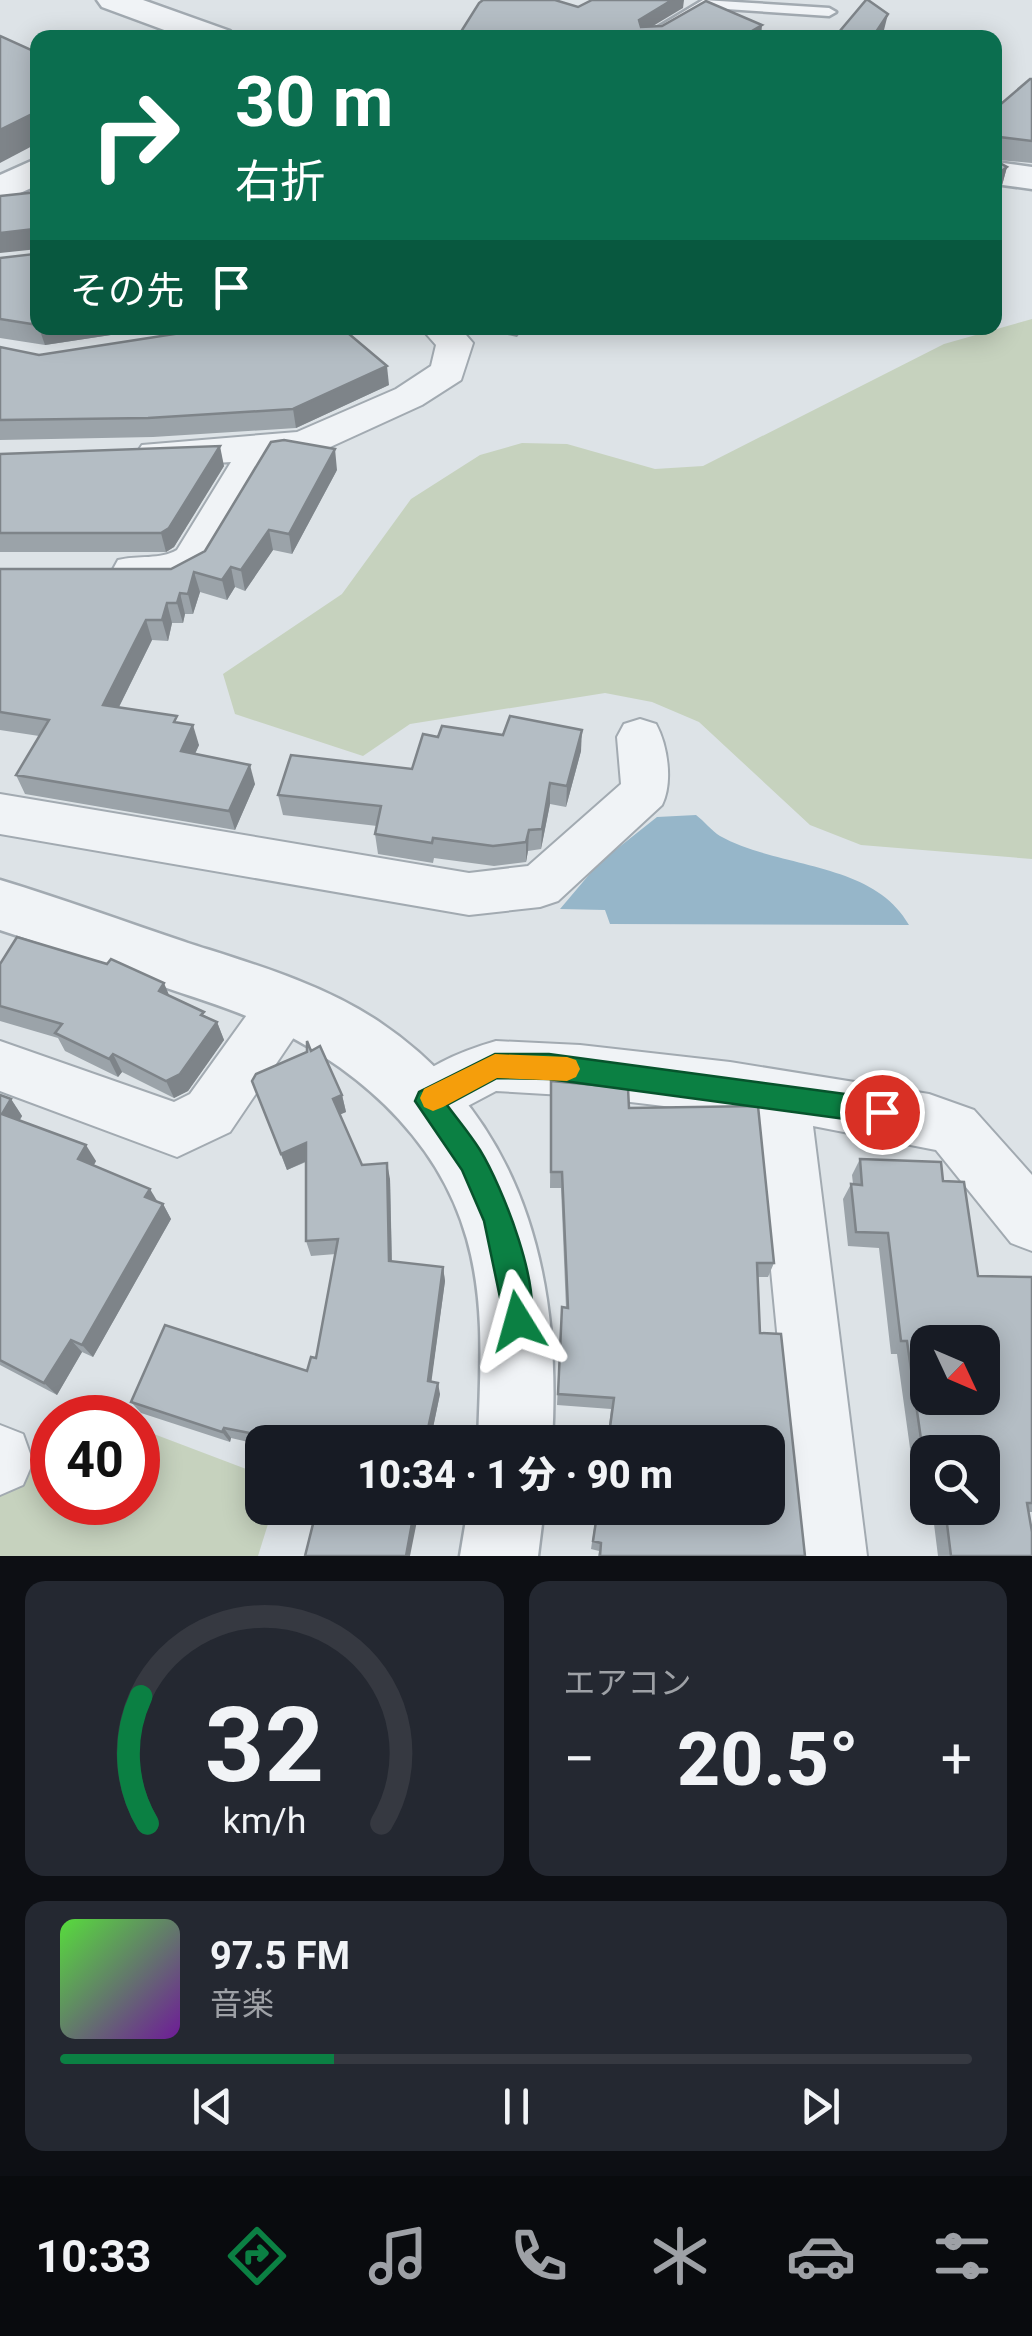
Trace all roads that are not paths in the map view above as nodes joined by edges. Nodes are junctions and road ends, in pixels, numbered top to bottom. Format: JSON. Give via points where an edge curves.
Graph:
{"nodes":[{"id":1,"x":114,"y":0,"type":"edge"},
{"id":2,"x":829,"y":12,"type":"dead end"},
{"id":3,"x":196,"y":30,"type":"edge"},
{"id":4,"x":661,"y":30,"type":"edge"},
{"id":5,"x":1002,"y":173,"type":"edge"},
{"id":6,"x":30,"y":175,"type":"edge"},
{"id":7,"x":1032,"y":178,"type":"edge"},
{"id":8,"x":0,"y":191,"type":"edge"},
{"id":9,"x":446,"y":335,"type":"edge"},
{"id":10,"x":258,"y":449,"type":"junction"},
{"id":11,"x":114,"y":456,"type":"edge"},
{"id":12,"x":96,"y":571,"type":"edge"},
{"id":13,"x":640,"y":737,"type":"dead end"},
{"id":14,"x":0,"y":814,"type":"edge"},
{"id":15,"x":7,"y":918,"type":"edge"},
{"id":16,"x":286,"y":1004,"type":"junction"},
{"id":17,"x":0,"y":1066,"type":"edge"},
{"id":18,"x":782,"y":1096,"type":"junction"},
{"id":19,"x":428,"y":1101,"type":"junction"},
{"id":20,"x":1032,"y":1222,"type":"edge"},
{"id":21,"x":516,"y":1425,"type":"edge"},
{"id":22,"x":504,"y":1525,"type":"edge"},
{"id":23,"x":499,"y":1556,"type":"edge"},
{"id":24,"x":833,"y":1556,"type":"edge"}],
"edges":[{"from":1,"to":3,"type":"street"},
{"from":2,"to":4,"type":"lane","via":[[708,3]]},
{"from":5,"to":7,"type":"street"},
{"from":6,"to":8,"type":"street"},
{"from":9,"to":10,"type":"street","via":[[455,343],[448,372],[422,389],[303,444]]},
{"from":10,"to":11,"type":"street"},
{"from":10,"to":12,"type":"street","via":[[192,560],[175,571]]},
{"from":13,"to":14,"type":"street","via":[[645,790],[540,886],[470,894]]},
{"from":15,"to":16,"type":"street"},
{"from":16,"to":17,"type":"street","via":[[210,1112],[176,1130]]},
{"from":16,"to":19,"type":"street","via":[[356,1043]]},
{"from":18,"to":19,"type":"street","via":[[549,1066],[495,1066]]},
{"from":18,"to":20,"type":"street","via":[[953,1128]]},
{"from":18,"to":24,"type":"street"},
{"from":19,"to":21,"type":"street","via":[[471,1161],[498,1220],[515,1290]]},
{"from":22,"to":23,"type":"street"}]}
